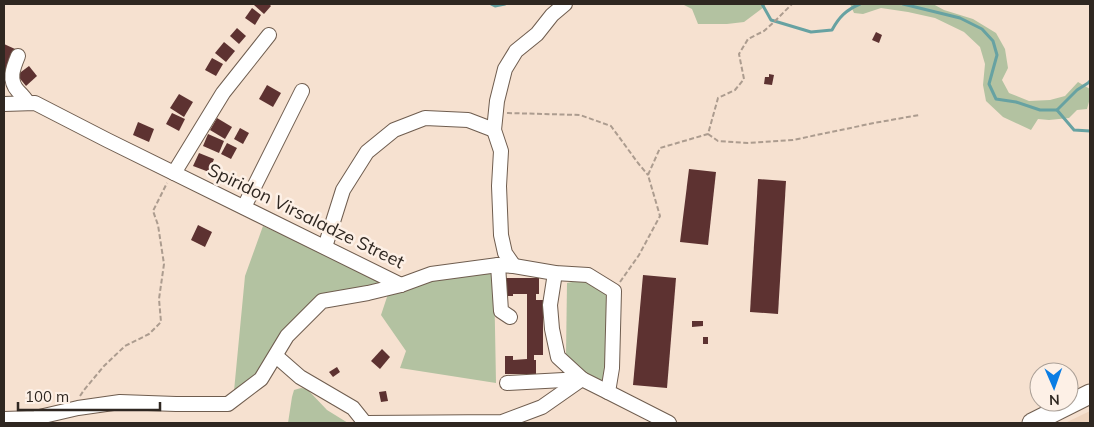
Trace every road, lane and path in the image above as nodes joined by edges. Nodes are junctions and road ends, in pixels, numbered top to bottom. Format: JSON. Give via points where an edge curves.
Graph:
{"nodes":[{"id":1,"x":565,"y":4,"type":"edge"},
{"id":2,"x":792,"y":4,"type":"edge"},
{"id":3,"x":269,"y":35,"type":"dead end"},
{"id":4,"x":18,"y":56,"type":"dead end"},
{"id":5,"x":302,"y":91,"type":"dead end"},
{"id":6,"x":28,"y":103,"type":"junction"},
{"id":7,"x":4,"y":104,"type":"edge"},
{"id":8,"x":496,"y":112,"type":"junction"},
{"id":9,"x":919,"y":115,"type":"dead end"},
{"id":10,"x":494,"y":130,"type":"junction"},
{"id":11,"x":708,"y":134,"type":"junction"},
{"id":12,"x":174,"y":172,"type":"junction"},
{"id":13,"x":648,"y":175,"type":"junction"},
{"id":14,"x":244,"y":207,"type":"junction"},
{"id":15,"x":325,"y":247,"type":"junction"},
{"id":16,"x":498,"y":265,"type":"junction"},
{"id":17,"x":514,"y":266,"type":"junction"},
{"id":18,"x":555,"y":273,"type":"junction"},
{"id":19,"x":402,"y":285,"type":"junction"},
{"id":20,"x":614,"y":292,"type":"junction"},
{"id":21,"x":510,"y":318,"type":"dead end"},
{"id":22,"x":276,"y":356,"type":"junction"},
{"id":23,"x":582,"y":379,"type":"junction"},
{"id":24,"x":507,"y":383,"type":"dead end"},
{"id":25,"x":608,"y":392,"type":"junction"},
{"id":26,"x":1090,"y":394,"type":"edge"},
{"id":27,"x":542,"y":407,"type":"junction"},
{"id":28,"x":78,"y":408,"type":"junction"},
{"id":29,"x":4,"y":419,"type":"edge"},
{"id":30,"x":366,"y":423,"type":"edge"},
{"id":31,"x":532,"y":423,"type":"edge"},
{"id":32,"x":668,"y":423,"type":"edge"},
{"id":33,"x":1032,"y":423,"type":"edge"}],
"edges":[{"from":1,"to":8,"type":"street","via":[[516,51],[508,63]]},
{"from":2,"to":11,"type":"path","via":[[764,31],[748,39],[739,54],[744,79],[735,90],[718,98]]},
{"from":3,"to":12,"type":"street","via":[[223,93]]},
{"from":4,"to":6,"type":"street","via":[[12,80]]},
{"from":5,"to":14,"type":"street"},
{"from":6,"to":7,"type":"street","name":"Spiridon Virsaladze Street"},
{"from":6,"to":12,"type":"street","name":"Spiridon Virsaladze Street","via":[[35,103]]},
{"from":8,"to":10,"type":"street"},
{"from":8,"to":13,"type":"path","via":[[580,115],[611,126]]},
{"from":9,"to":11,"type":"path","via":[[793,140],[748,143],[718,140]]},
{"from":10,"to":15,"type":"street","via":[[468,120],[425,118],[394,130],[367,152],[343,190]]},
{"from":10,"to":17,"type":"street","via":[[501,151],[501,235],[505,254]]},
{"from":11,"to":13,"type":"path","via":[[660,148]]},
{"from":12,"to":14,"type":"street","name":"Spiridon Virsaladze Street"},
{"from":12,"to":28,"type":"path","via":[[153,211],[164,264],[159,298],[161,322],[149,334],[125,346],[104,366],[84,390]]},
{"from":13,"to":20,"type":"path","via":[[660,216]]},
{"from":14,"to":15,"type":"street","name":"Spiridon Virsaladze Street"},
{"from":15,"to":19,"type":"street","name":"Spiridon Virsaladze Street"},
{"from":16,"to":17,"type":"street","name":"Spiridon Virsaladze Street"},
{"from":16,"to":19,"type":"street","name":"Spiridon Virsaladze Street","via":[[431,274]]},
{"from":16,"to":21,"type":"street","via":[[501,311]]},
{"from":17,"to":18,"type":"street","name":"Spiridon Virsaladze Street"},
{"from":18,"to":20,"type":"street","name":"Spiridon Virsaladze Street","via":[[588,275]]},
{"from":18,"to":23,"type":"street","via":[[550,305],[558,357]]},
{"from":19,"to":22,"type":"street","via":[[322,301],[287,336]]},
{"from":20,"to":25,"type":"street","via":[[612,368]]},
{"from":22,"to":28,"type":"street","via":[[261,379],[228,404],[120,402]]},
{"from":22,"to":30,"type":"street","via":[[300,377],[354,408]]},
{"from":23,"to":24,"type":"street"},
{"from":23,"to":25,"type":"street"},
{"from":23,"to":27,"type":"street"},
{"from":25,"to":32,"type":"street"},
{"from":26,"to":33,"type":"highway"},
{"from":27,"to":30,"type":"street","via":[[502,422]]},
{"from":27,"to":31,"type":"street"},
{"from":28,"to":29,"type":"street","via":[[36,418]]}]}
